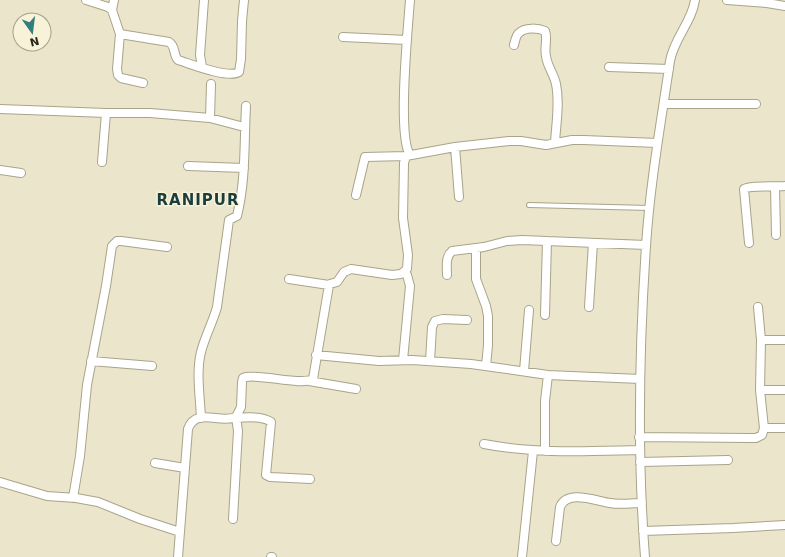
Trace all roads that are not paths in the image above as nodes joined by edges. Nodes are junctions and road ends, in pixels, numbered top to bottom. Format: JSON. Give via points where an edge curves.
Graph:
{"nodes":[{"id":1,"x":86,"y":0,"type":"edge"},
{"id":2,"x":114,"y":0,"type":"edge"},
{"id":3,"x":204,"y":0,"type":"edge"},
{"id":4,"x":244,"y":0,"type":"edge"},
{"id":5,"x":410,"y":0,"type":"edge"},
{"id":6,"x":696,"y":0,"type":"edge"},
{"id":7,"x":727,"y":0,"type":"edge"},
{"id":8,"x":785,"y":6,"type":"edge"},
{"id":9,"x":112,"y":10,"type":"junction"},
{"id":10,"x":120,"y":34,"type":"junction"},
{"id":11,"x":343,"y":37,"type":"dead end"},
{"id":12,"x":408,"y":40,"type":"junction"},
{"id":13,"x":514,"y":45,"type":"dead end"},
{"id":14,"x":202,"y":67,"type":"junction"},
{"id":15,"x":609,"y":67,"type":"dead end"},
{"id":16,"x":669,"y":69,"type":"junction"},
{"id":17,"x":143,"y":83,"type":"dead end"},
{"id":18,"x":211,"y":84,"type":"dead end"},
{"id":19,"x":664,"y":104,"type":"junction"},
{"id":20,"x":756,"y":104,"type":"dead end"},
{"id":21,"x":246,"y":106,"type":"dead end"},
{"id":22,"x":0,"y":109,"type":"edge"},
{"id":23,"x":106,"y":113,"type":"junction"},
{"id":24,"x":210,"y":118,"type":"junction"},
{"id":25,"x":244,"y":127,"type":"junction"},
{"id":26,"x":555,"y":143,"type":"junction"},
{"id":27,"x":657,"y":143,"type":"junction"},
{"id":28,"x":455,"y":147,"type":"junction"},
{"id":29,"x":408,"y":156,"type":"junction"},
{"id":30,"x":102,"y":162,"type":"dead end"},
{"id":31,"x":188,"y":166,"type":"dead end"},
{"id":32,"x":244,"y":168,"type":"junction"},
{"id":33,"x":0,"y":170,"type":"edge"},
{"id":34,"x":21,"y":173,"type":"dead end"},
{"id":35,"x":785,"y":186,"type":"edge"},
{"id":36,"x":775,"y":187,"type":"junction"},
{"id":37,"x":356,"y":194,"type":"dead end"},
{"id":38,"x":459,"y":197,"type":"dead end"},
{"id":39,"x":529,"y":205,"type":"dead end"},
{"id":40,"x":650,"y":208,"type":"junction"},
{"id":41,"x":776,"y":235,"type":"dead end"},
{"id":42,"x":547,"y":241,"type":"junction"},
{"id":43,"x":593,"y":243,"type":"junction"},
{"id":44,"x":749,"y":243,"type":"dead end"},
{"id":45,"x":646,"y":245,"type":"junction"},
{"id":46,"x":167,"y":247,"type":"dead end"},
{"id":47,"x":476,"y":248,"type":"junction"},
{"id":48,"x":404,"y":272,"type":"junction"},
{"id":49,"x":447,"y":275,"type":"dead end"},
{"id":50,"x":289,"y":280,"type":"dead end"},
{"id":51,"x":329,"y":286,"type":"junction"},
{"id":52,"x":589,"y":307,"type":"dead end"},
{"id":53,"x":758,"y":307,"type":"dead end"},
{"id":54,"x":528,"y":310,"type":"dead end"},
{"id":55,"x":545,"y":315,"type":"dead end"},
{"id":56,"x":467,"y":320,"type":"dead end"},
{"id":57,"x":761,"y":340,"type":"junction"},
{"id":58,"x":785,"y":340,"type":"edge"},
{"id":59,"x":316,"y":355,"type":"junction"},
{"id":60,"x":402,"y":360,"type":"junction"},
{"id":61,"x":92,"y":361,"type":"junction"},
{"id":62,"x":430,"y":361,"type":"junction"},
{"id":63,"x":152,"y":366,"type":"dead end"},
{"id":64,"x":486,"y":366,"type":"junction"},
{"id":65,"x":524,"y":371,"type":"junction"},
{"id":66,"x":548,"y":375,"type":"junction"},
{"id":67,"x":640,"y":379,"type":"junction"},
{"id":68,"x":309,"y":381,"type":"junction"},
{"id":69,"x":356,"y":389,"type":"dead end"},
{"id":70,"x":760,"y":390,"type":"junction"},
{"id":71,"x":785,"y":390,"type":"edge"},
{"id":72,"x":237,"y":417,"type":"junction"},
{"id":73,"x":200,"y":418,"type":"junction"},
{"id":74,"x":764,"y":428,"type":"junction"},
{"id":75,"x":785,"y":428,"type":"edge"},
{"id":76,"x":639,"y":437,"type":"junction"},
{"id":77,"x":484,"y":444,"type":"dead end"},
{"id":78,"x":640,"y":450,"type":"junction"},
{"id":79,"x":533,"y":451,"type":"junction"},
{"id":80,"x":545,"y":452,"type":"junction"},
{"id":81,"x":728,"y":460,"type":"dead end"},
{"id":82,"x":155,"y":462,"type":"dead end"},
{"id":83,"x":640,"y":462,"type":"junction"},
{"id":84,"x":185,"y":468,"type":"junction"},
{"id":85,"x":310,"y":479,"type":"dead end"},
{"id":86,"x":0,"y":482,"type":"edge"},
{"id":87,"x":73,"y":498,"type":"junction"},
{"id":88,"x":642,"y":502,"type":"junction"},
{"id":89,"x":233,"y":519,"type":"dead end"},
{"id":90,"x":785,"y":525,"type":"edge"},
{"id":91,"x":643,"y":531,"type":"junction"},
{"id":92,"x":180,"y":532,"type":"junction"},
{"id":93,"x":556,"y":541,"type":"dead end"},
{"id":94,"x":178,"y":557,"type":"edge"},
{"id":95,"x":522,"y":557,"type":"edge"},
{"id":96,"x":645,"y":557,"type":"edge"}],
"edges":[{"from":1,"to":9,"type":"street"},
{"from":2,"to":9,"type":"street"},
{"from":3,"to":14,"type":"street","via":[[200,55]]},
{"from":4,"to":14,"type":"street","via":[[239,72],[225,74]]},
{"from":5,"to":12,"type":"street"},
{"from":6,"to":16,"type":"street","via":[[691,17],[672,52]]},
{"from":7,"to":8,"type":"street"},
{"from":9,"to":10,"type":"street"},
{"from":10,"to":14,"type":"street","via":[[169,42],[178,60]]},
{"from":10,"to":17,"type":"street","via":[[118,75]]},
{"from":11,"to":12,"type":"street"},
{"from":12,"to":29,"type":"street","via":[[404,123]]},
{"from":13,"to":26,"type":"street","via":[[517,35],[522,30],[545,31],[545,53],[555,77],[557,91]]},
{"from":15,"to":16,"type":"street"},
{"from":16,"to":19,"type":"street"},
{"from":18,"to":24,"type":"street"},
{"from":19,"to":20,"type":"street"},
{"from":19,"to":27,"type":"street"},
{"from":21,"to":25,"type":"street"},
{"from":22,"to":23,"type":"street"},
{"from":23,"to":24,"type":"street","via":[[150,113]]},
{"from":23,"to":30,"type":"street"},
{"from":24,"to":25,"type":"street"},
{"from":25,"to":32,"type":"street"},
{"from":26,"to":27,"type":"street","via":[[584,140]]},
{"from":26,"to":28,"type":"street","via":[[546,145],[516,140]]},
{"from":27,"to":40,"type":"street"},
{"from":28,"to":29,"type":"street"},
{"from":28,"to":38,"type":"street"},
{"from":29,"to":37,"type":"street","via":[[365,157]]},
{"from":29,"to":48,"type":"street","via":[[404,163],[403,218],[408,255]]},
{"from":31,"to":32,"type":"street"},
{"from":32,"to":73,"type":"street","via":[[237,216],[229,220],[217,307],[201,350]]},
{"from":33,"to":34,"type":"street"},
{"from":35,"to":36,"type":"street"},
{"from":36,"to":41,"type":"street"},
{"from":36,"to":44,"type":"street","via":[[749,186],[744,189]]},
{"from":39,"to":40,"type":"lane"},
{"from":40,"to":45,"type":"street"},
{"from":42,"to":43,"type":"street"},
{"from":42,"to":47,"type":"street","via":[[514,240]]},
{"from":42,"to":55,"type":"street"},
{"from":43,"to":45,"type":"street"},
{"from":43,"to":52,"type":"street"},
{"from":45,"to":67,"type":"street"},
{"from":46,"to":61,"type":"street","via":[[121,241],[112,246]]},
{"from":47,"to":49,"type":"street","via":[[450,253],[447,260]]},
{"from":47,"to":64,"type":"street","via":[[476,279],[488,316]]},
{"from":48,"to":51,"type":"street","via":[[392,275],[351,269]]},
{"from":48,"to":60,"type":"street","via":[[410,286]]},
{"from":50,"to":51,"type":"street"},
{"from":51,"to":59,"type":"street"},
{"from":53,"to":57,"type":"street"},
{"from":54,"to":65,"type":"street"},
{"from":56,"to":62,"type":"street","via":[[435,320],[432,327]]},
{"from":57,"to":58,"type":"street"},
{"from":57,"to":70,"type":"street"},
{"from":59,"to":60,"type":"street","via":[[379,361]]},
{"from":59,"to":68,"type":"street","via":[[314,375]]},
{"from":60,"to":62,"type":"street"},
{"from":61,"to":63,"type":"street"},
{"from":61,"to":87,"type":"street"},
{"from":62,"to":64,"type":"street"},
{"from":64,"to":65,"type":"street"},
{"from":65,"to":66,"type":"street"},
{"from":66,"to":67,"type":"street"},
{"from":66,"to":80,"type":"street"},
{"from":67,"to":76,"type":"street"},
{"from":68,"to":69,"type":"street"},
{"from":68,"to":72,"type":"street","via":[[273,377],[243,378],[241,407]]},
{"from":70,"to":71,"type":"street"},
{"from":70,"to":74,"type":"street"},
{"from":72,"to":73,"type":"street"},
{"from":72,"to":85,"type":"street","via":[[271,422],[266,475]]},
{"from":72,"to":89,"type":"street"},
{"from":73,"to":84,"type":"street","via":[[194,419],[188,429]]},
{"from":74,"to":75,"type":"street"},
{"from":74,"to":76,"type":"street","via":[[762,435],[756,438]]},
{"from":76,"to":78,"type":"street"},
{"from":77,"to":79,"type":"street"},
{"from":78,"to":80,"type":"street"},
{"from":78,"to":83,"type":"street"},
{"from":79,"to":80,"type":"street"},
{"from":79,"to":95,"type":"street"},
{"from":81,"to":83,"type":"street"},
{"from":82,"to":84,"type":"street"},
{"from":83,"to":88,"type":"street"},
{"from":84,"to":92,"type":"street"},
{"from":86,"to":87,"type":"street","via":[[47,496]]},
{"from":87,"to":92,"type":"street","via":[[98,502]]},
{"from":88,"to":91,"type":"street"},
{"from":88,"to":93,"type":"street","via":[[615,504],[595,499],[565,500],[560,507]]},
{"from":90,"to":91,"type":"street"},
{"from":91,"to":96,"type":"street"},
{"from":92,"to":94,"type":"street"}]}
